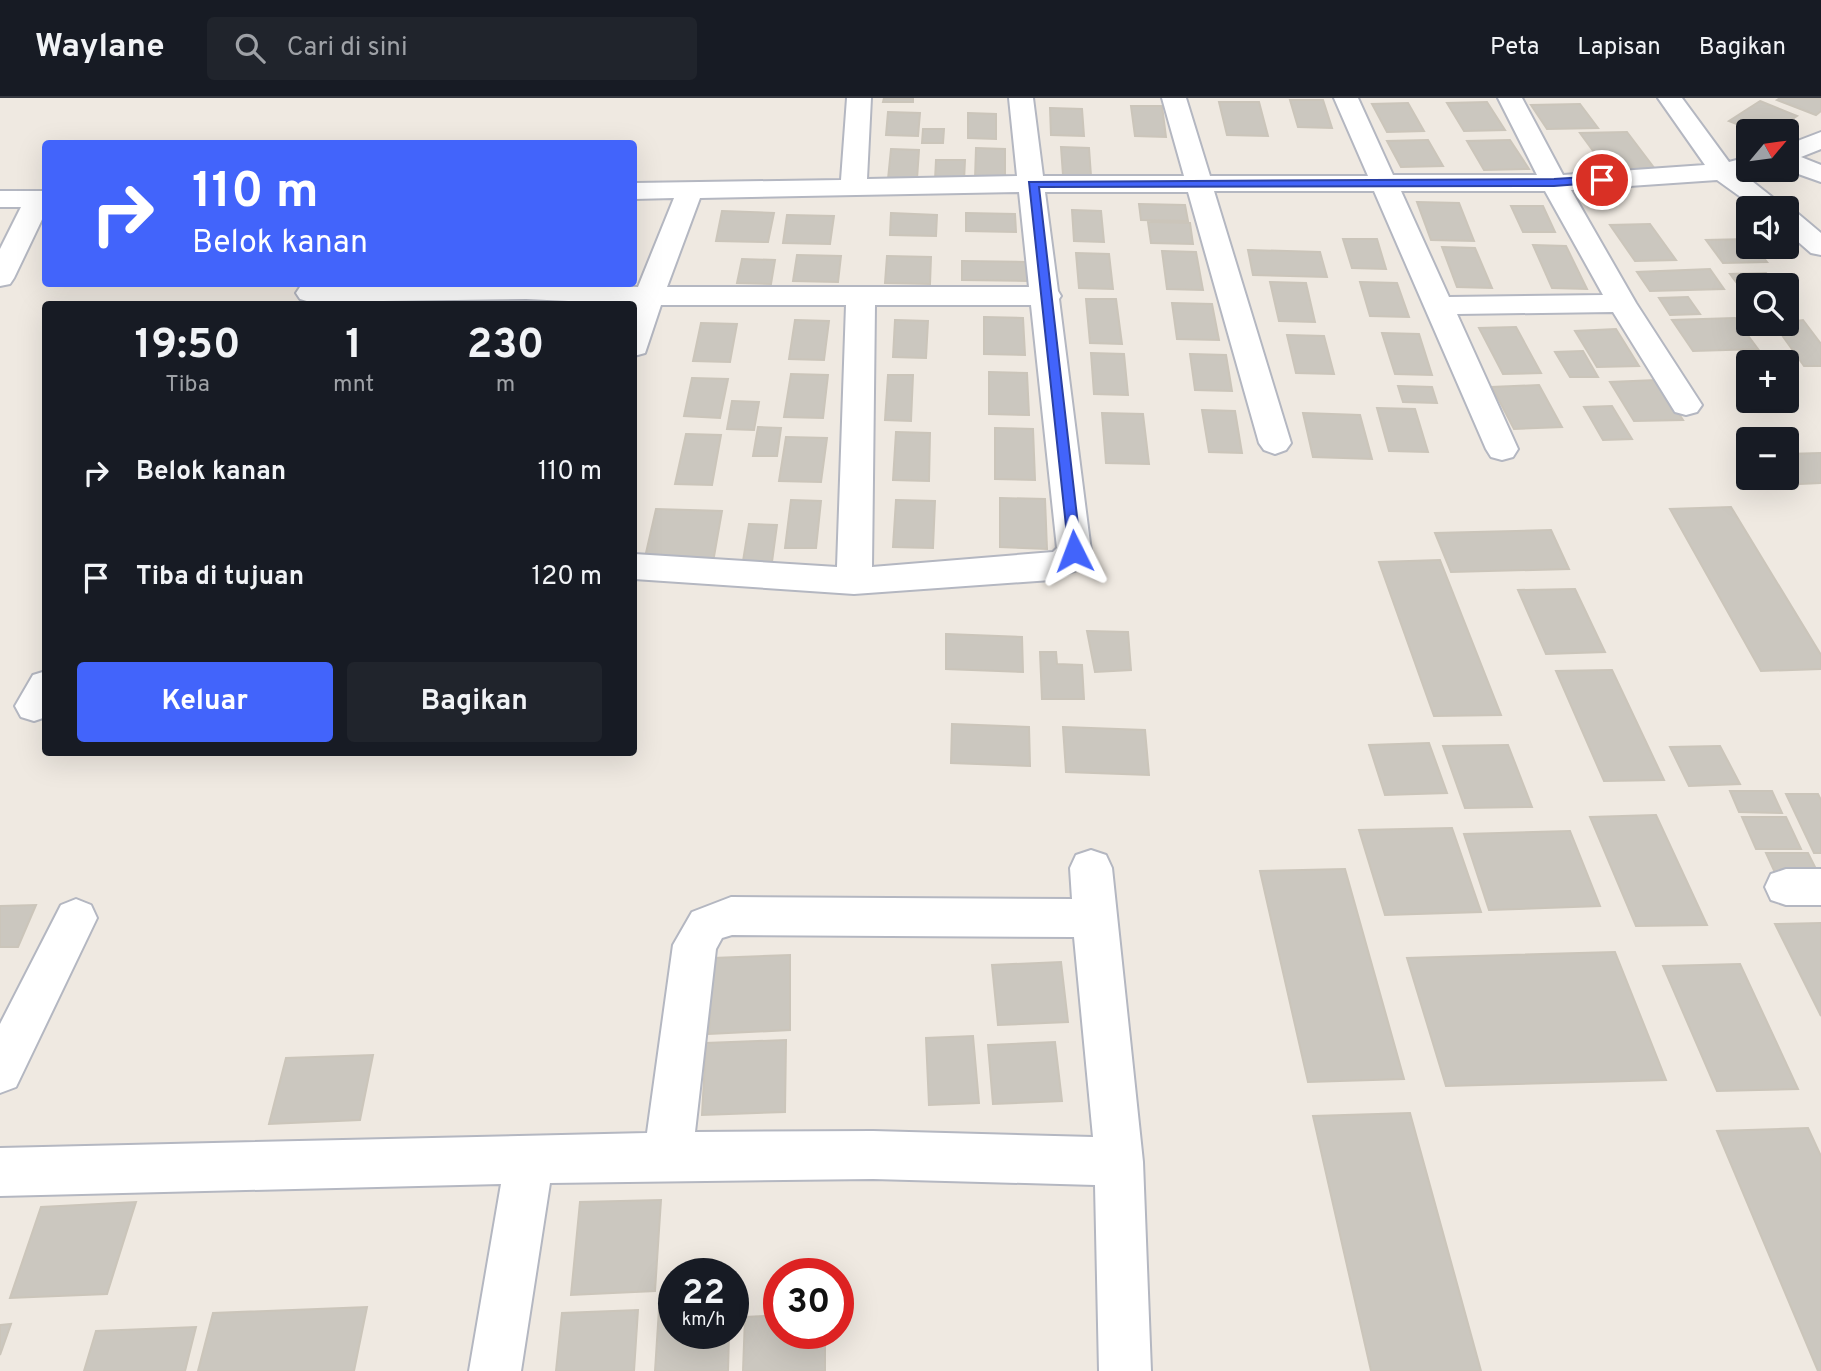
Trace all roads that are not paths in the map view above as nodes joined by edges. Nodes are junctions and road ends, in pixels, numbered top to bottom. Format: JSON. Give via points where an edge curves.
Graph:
{"nodes":[{"id":1,"x":859,"y":98,"type":"edge"},
{"id":2,"x":1021,"y":98,"type":"edge"},
{"id":3,"x":1174,"y":98,"type":"edge"},
{"id":4,"x":1346,"y":98,"type":"edge"},
{"id":5,"x":1510,"y":98,"type":"edge"},
{"id":6,"x":1670,"y":98,"type":"edge"},
{"id":7,"x":1821,"y":140,"type":"edge"},
{"id":8,"x":1799,"y":149,"type":"edge"},
{"id":9,"x":1799,"y":165,"type":"edge"},
{"id":10,"x":1736,"y":168,"type":"edge"},
{"id":11,"x":1821,"y":174,"type":"edge"},
{"id":12,"x":1749,"y":182,"type":"edge"},
{"id":13,"x":1384,"y":183,"type":"junction"},
{"id":14,"x":1554,"y":183,"type":"junction"},
{"id":15,"x":1033,"y":184,"type":"junction"},
{"id":16,"x":1199,"y":184,"type":"junction"},
{"id":17,"x":853,"y":187,"type":"junction"},
{"id":18,"x":690,"y":190,"type":"junction"},
{"id":19,"x":637,"y":191,"type":"edge"},
{"id":20,"x":1762,"y":196,"type":"edge"},
{"id":21,"x":0,"y":199,"type":"edge"},
{"id":22,"x":42,"y":199,"type":"edge"},
{"id":23,"x":1799,"y":228,"type":"edge"},
{"id":24,"x":1821,"y":247,"type":"edge"},
{"id":25,"x":0,"y":278,"type":"edge"},
{"id":26,"x":310,"y":293,"type":"dead end"},
{"id":27,"x":649,"y":296,"type":"junction"},
{"id":28,"x":861,"y":296,"type":"junction"},
{"id":29,"x":1047,"y":296,"type":"junction"},
{"id":30,"x":1622,"y":303,"type":"junction"},
{"id":31,"x":1439,"y":306,"type":"junction"},
{"id":32,"x":637,"y":337,"type":"edge"},
{"id":33,"x":1686,"y":405,"type":"dead end"},
{"id":34,"x":1275,"y":443,"type":"dead end"},
{"id":35,"x":1502,"y":449,"type":"dead end"},
{"id":36,"x":637,"y":568,"type":"edge"},
{"id":37,"x":854,"y":580,"type":"junction"},
{"id":38,"x":1091,"y":868,"type":"dead end"},
{"id":39,"x":76,"y":918,"type":"dead end"},
{"id":40,"x":1094,"y":918,"type":"junction"},
{"id":41,"x":0,"y":1071,"type":"edge"},
{"id":42,"x":668,"y":1156,"type":"junction"},
{"id":43,"x":530,"y":1158,"type":"junction"},
{"id":44,"x":1119,"y":1162,"type":"junction"},
{"id":45,"x":0,"y":1171,"type":"edge"},
{"id":46,"x":495,"y":1371,"type":"edge"},
{"id":47,"x":1125,"y":1371,"type":"edge"}],
"edges":[{"from":1,"to":17,"type":"street"},
{"from":2,"to":15,"type":"street"},
{"from":3,"to":16,"type":"street"},
{"from":4,"to":13,"type":"street"},
{"from":5,"to":14,"type":"street"},
{"from":6,"to":10,"type":"street"},
{"from":7,"to":8,"type":"street"},
{"from":9,"to":11,"type":"street"},
{"from":10,"to":14,"type":"street"},
{"from":12,"to":20,"type":"street"},
{"from":13,"to":14,"type":"street"},
{"from":13,"to":16,"type":"street"},
{"from":13,"to":31,"type":"street"},
{"from":14,"to":30,"type":"street"},
{"from":15,"to":16,"type":"street"},
{"from":15,"to":17,"type":"street"},
{"from":15,"to":29,"type":"street"},
{"from":16,"to":34,"type":"street"},
{"from":17,"to":18,"type":"street"},
{"from":18,"to":19,"type":"street"},
{"from":18,"to":27,"type":"street"},
{"from":21,"to":22,"type":"street"},
{"from":22,"to":25,"type":"street"},
{"from":23,"to":24,"type":"street"},
{"from":26,"to":27,"type":"street","via":[[526,290]]},
{"from":27,"to":28,"type":"street"},
{"from":27,"to":32,"type":"street"},
{"from":28,"to":29,"type":"street"},
{"from":28,"to":37,"type":"street"},
{"from":29,"to":37,"type":"street","via":[[1074,551],[1051,567]]},
{"from":30,"to":31,"type":"street"},
{"from":30,"to":33,"type":"street"},
{"from":31,"to":35,"type":"street"},
{"from":36,"to":37,"type":"street"},
{"from":38,"to":40,"type":"street"},
{"from":39,"to":41,"type":"street"},
{"from":40,"to":42,"type":"street","via":[[731,916],[707,925],[695,944]]},
{"from":40,"to":44,"type":"street"},
{"from":42,"to":43,"type":"street"},
{"from":42,"to":44,"type":"street","via":[[873,1155]]},
{"from":43,"to":45,"type":"street"},
{"from":43,"to":46,"type":"street"},
{"from":44,"to":47,"type":"street"}]}
